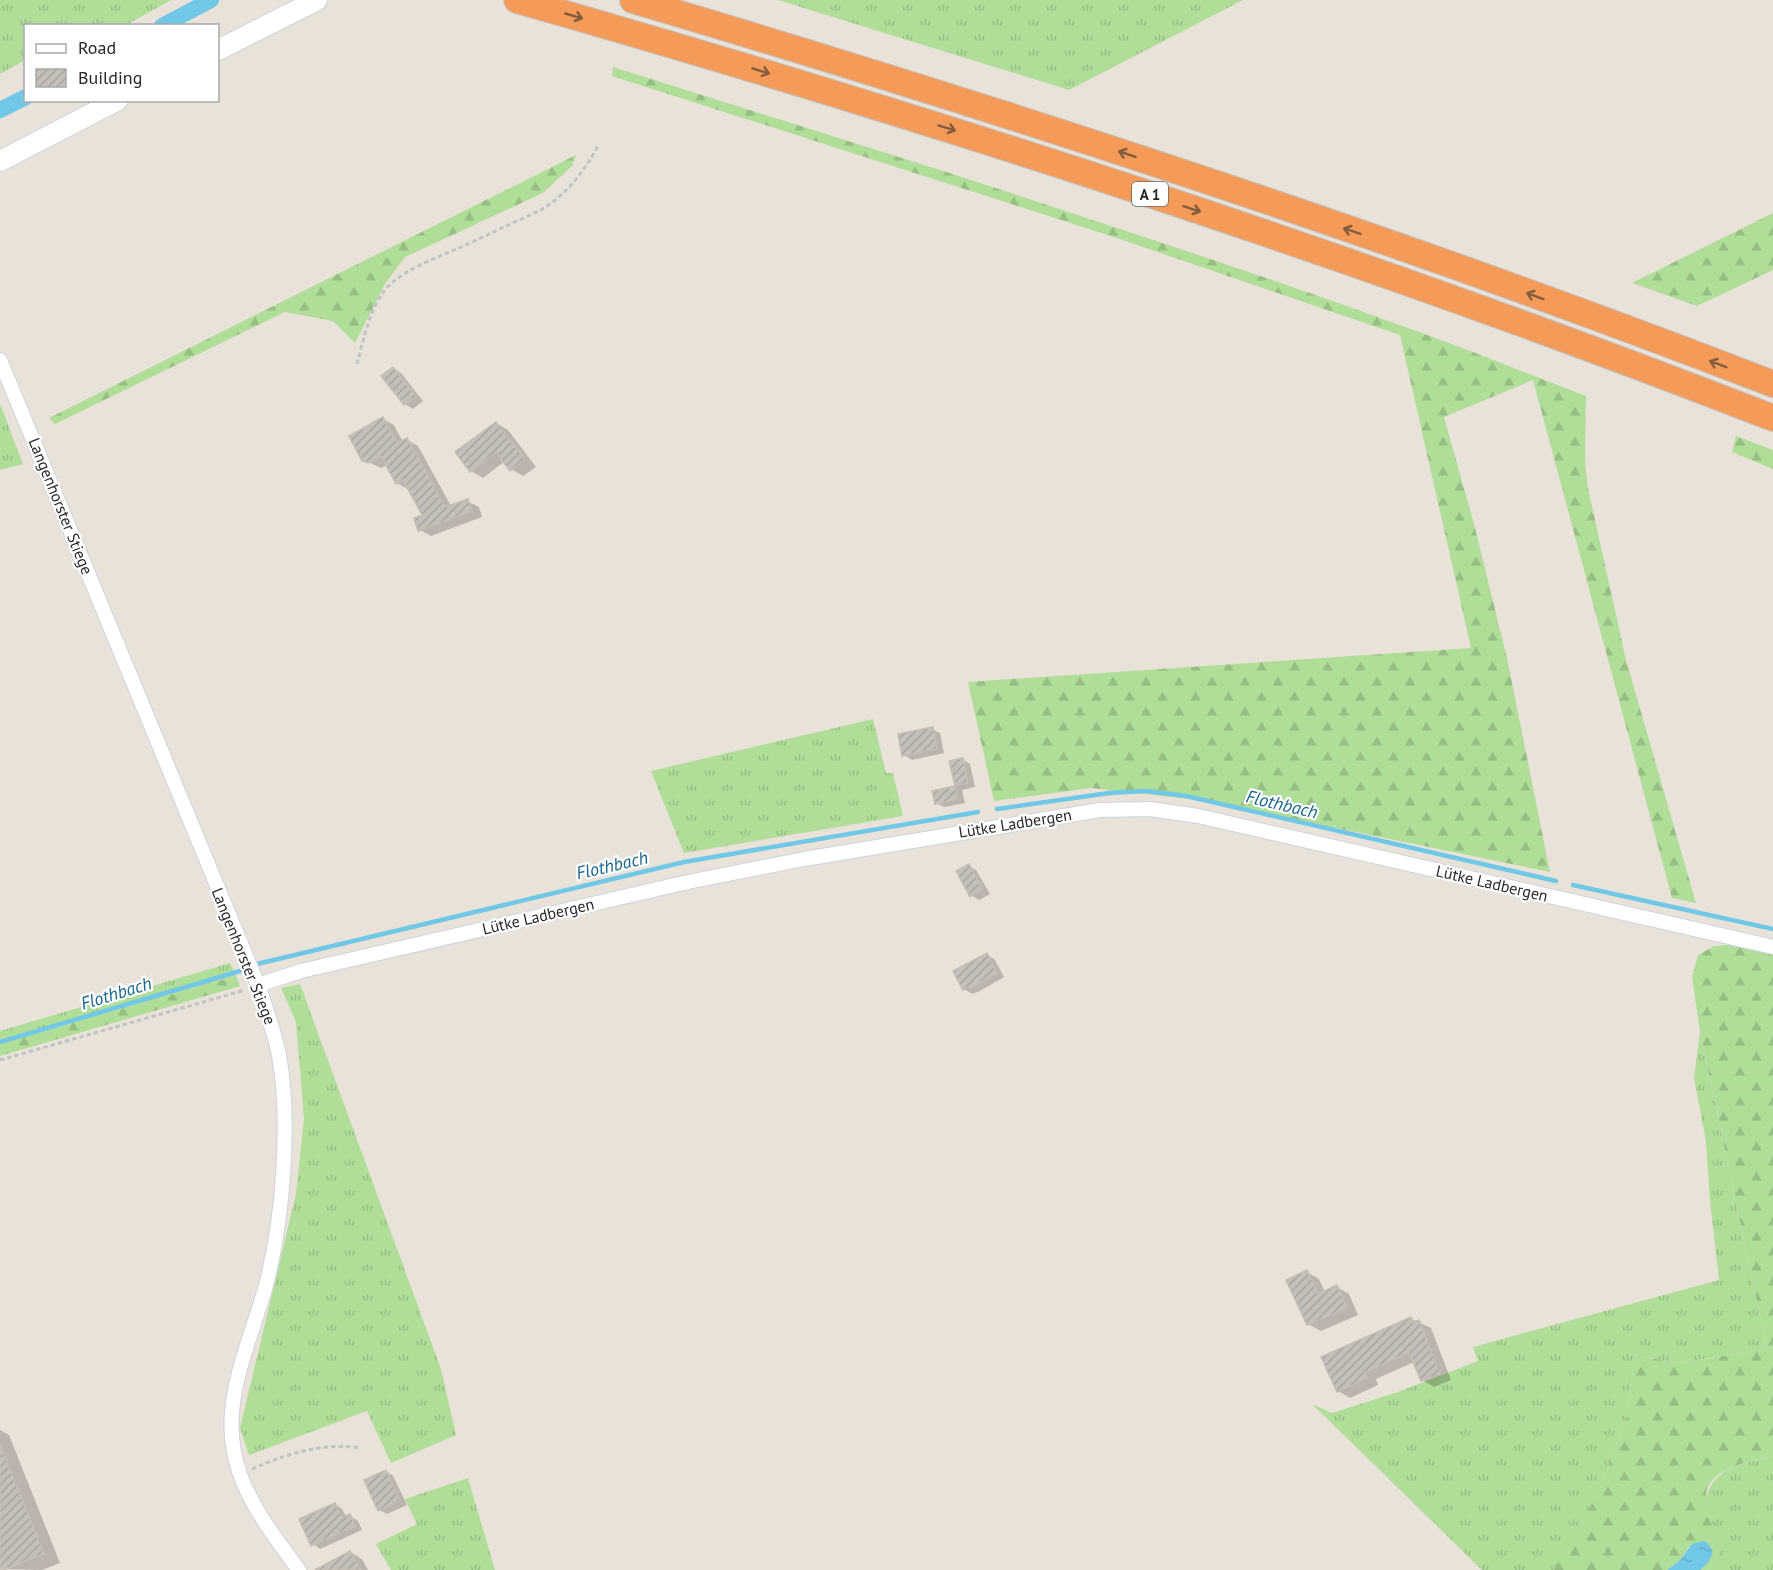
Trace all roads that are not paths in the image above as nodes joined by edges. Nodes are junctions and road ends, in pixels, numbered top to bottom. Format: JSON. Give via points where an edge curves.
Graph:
{"nodes":[{"id":1,"x":317,"y":0,"type":"edge"},
{"id":2,"x":517,"y":0,"type":"edge"},
{"id":3,"x":633,"y":0,"type":"edge"},
{"id":4,"x":219,"y":49,"type":"edge"},
{"id":5,"x":114,"y":102,"type":"edge"},
{"id":6,"x":0,"y":161,"type":"edge"},
{"id":7,"x":0,"y":360,"type":"edge"},
{"id":8,"x":1773,"y":384,"type":"edge"},
{"id":9,"x":1773,"y":418,"type":"edge"},
{"id":10,"x":1773,"y":947,"type":"edge"},
{"id":11,"x":256,"y":980,"type":"junction"},
{"id":12,"x":299,"y":1570,"type":"edge"}],
"edges":[{"from":1,"to":4,"type":"main road"},
{"from":2,"to":9,"type":"highway","number":"A 1","one_way":true,"via":[[729,61],[1101,178],[1421,288]]},
{"from":8,"to":3,"type":"highway","number":"A 1","one_way":true,"via":[[1462,269],[1222,186],[913,85]]},
{"from":5,"to":6,"type":"main road"},
{"from":7,"to":11,"type":"street","name":"Langenhorster Stiege"},
{"from":10,"to":11,"type":"street","name":"Lütke Ladbergen","via":[[1209,818],[1117,809],[1000,825],[744,870]]},
{"from":11,"to":12,"type":"street","name":"Langenhorster Stiege","via":[[274,1031],[280,1063],[283,1154],[279,1215],[265,1287],[237,1382],[233,1442],[240,1475],[262,1517]]}]}
